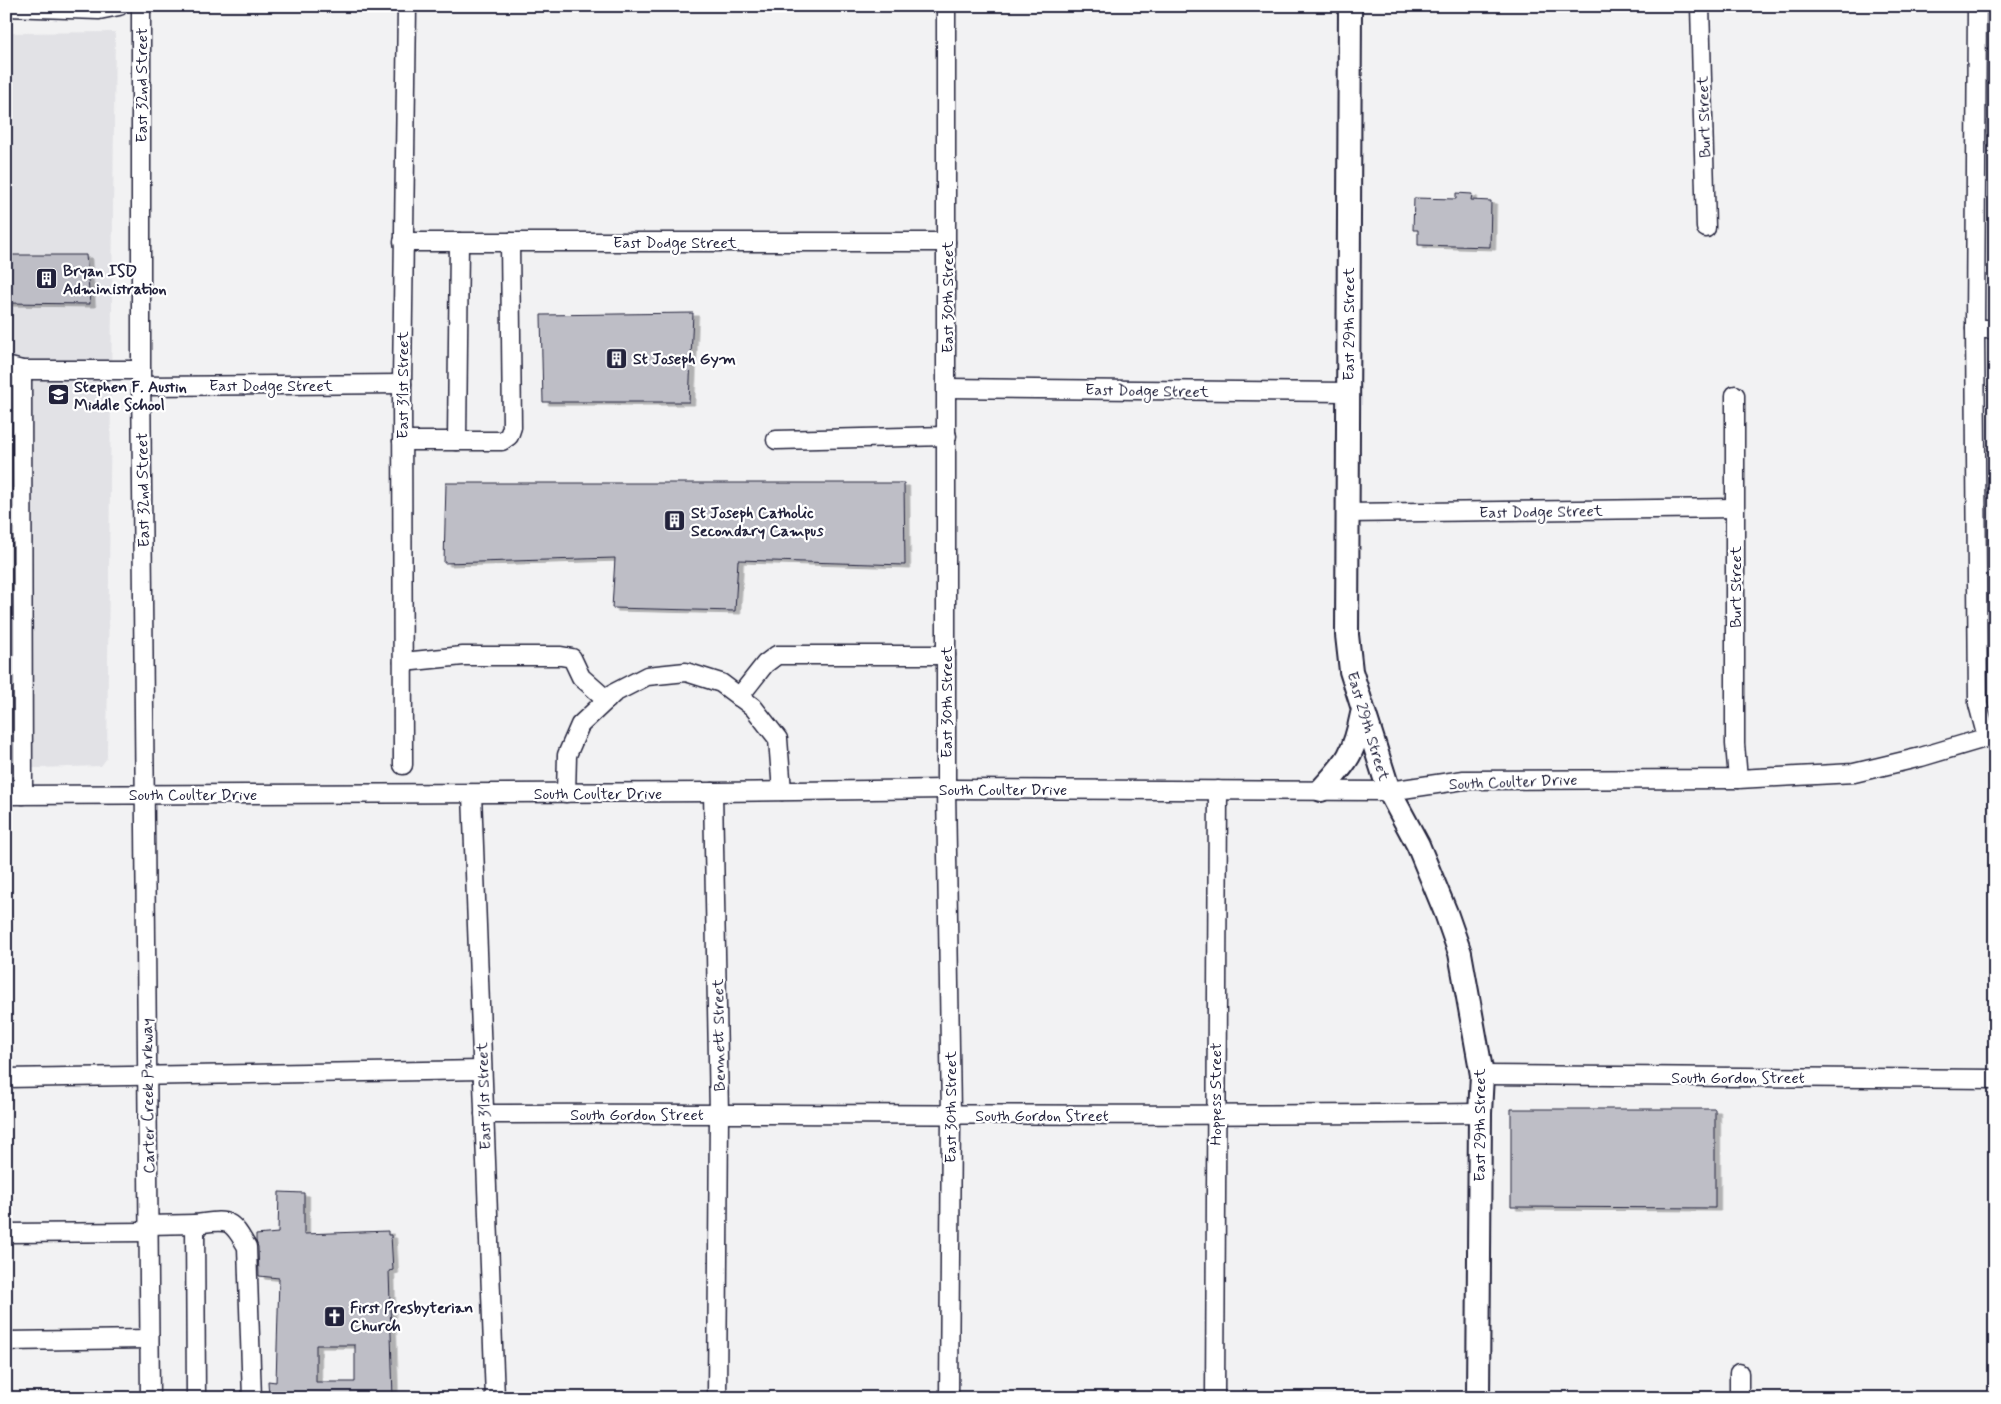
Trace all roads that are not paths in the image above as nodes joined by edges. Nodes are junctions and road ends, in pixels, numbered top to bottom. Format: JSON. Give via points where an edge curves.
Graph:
{"nodes":[{"id":1,"x":118,"y":6,"type":"edge"},
{"id":2,"x":141,"y":6,"type":"edge"},
{"id":3,"x":407,"y":6,"type":"edge"},
{"id":4,"x":946,"y":6,"type":"edge"},
{"id":5,"x":1350,"y":6,"type":"edge"},
{"id":6,"x":1700,"y":6,"type":"edge"},
{"id":7,"x":1977,"y":6,"type":"edge"},
{"id":8,"x":6,"y":7,"type":"edge"},
{"id":9,"x":1706,"y":228,"type":"dead end"},
{"id":10,"x":404,"y":242,"type":"junction"},
{"id":11,"x":459,"y":242,"type":"junction"},
{"id":12,"x":510,"y":242,"type":"junction"},
{"id":13,"x":946,"y":242,"type":"junction"},
{"id":14,"x":1975,"y":329,"type":"junction"},
{"id":15,"x":1995,"y":329,"type":"edge"},
{"id":16,"x":14,"y":368,"type":"edge"},
{"id":17,"x":141,"y":378,"type":"junction"},
{"id":18,"x":402,"y":384,"type":"junction"},
{"id":19,"x":947,"y":388,"type":"junction"},
{"id":20,"x":1347,"y":392,"type":"junction"},
{"id":21,"x":1735,"y":395,"type":"dead end"},
{"id":22,"x":947,"y":436,"type":"junction"},
{"id":23,"x":776,"y":440,"type":"dead end"},
{"id":24,"x":402,"y":441,"type":"junction"},
{"id":25,"x":457,"y":441,"type":"junction"},
{"id":26,"x":1734,"y":508,"type":"junction"},
{"id":27,"x":1347,"y":513,"type":"junction"},
{"id":28,"x":946,"y":655,"type":"junction"},
{"id":29,"x":403,"y":662,"type":"junction"},
{"id":30,"x":739,"y":697,"type":"junction"},
{"id":31,"x":607,"y":700,"type":"junction"},
{"id":32,"x":1363,"y":713,"type":"junction"},
{"id":33,"x":1991,"y":736,"type":"edge"},
{"id":34,"x":403,"y":765,"type":"dead end"},
{"id":35,"x":1738,"y":779,"type":"junction"},
{"id":36,"x":946,"y":789,"type":"junction"},
{"id":37,"x":1218,"y":790,"type":"junction"},
{"id":38,"x":1321,"y":790,"type":"junction"},
{"id":39,"x":1389,"y":790,"type":"junction"},
{"id":40,"x":782,"y":791,"type":"junction"},
{"id":41,"x":713,"y":792,"type":"junction"},
{"id":42,"x":566,"y":793,"type":"junction"},
{"id":43,"x":145,"y":794,"type":"junction"},
{"id":44,"x":472,"y":794,"type":"junction"},
{"id":45,"x":14,"y":795,"type":"edge"},
{"id":46,"x":482,"y":1070,"type":"junction"},
{"id":47,"x":1482,"y":1076,"type":"junction"},
{"id":48,"x":146,"y":1077,"type":"junction"},
{"id":49,"x":6,"y":1078,"type":"edge"},
{"id":50,"x":1995,"y":1079,"type":"edge"},
{"id":51,"x":719,"y":1113,"type":"junction"},
{"id":52,"x":484,"y":1114,"type":"junction"},
{"id":53,"x":950,"y":1114,"type":"junction"},
{"id":54,"x":1480,"y":1114,"type":"junction"},
{"id":55,"x":1215,"y":1116,"type":"junction"},
{"id":56,"x":195,"y":1224,"type":"junction"},
{"id":57,"x":148,"y":1228,"type":"junction"},
{"id":58,"x":6,"y":1233,"type":"edge"},
{"id":59,"x":148,"y":1339,"type":"junction"},
{"id":60,"x":6,"y":1341,"type":"edge"},
{"id":61,"x":1738,"y":1373,"type":"dead end"},
{"id":62,"x":150,"y":1398,"type":"edge"},
{"id":63,"x":196,"y":1398,"type":"edge"},
{"id":64,"x":252,"y":1398,"type":"edge"},
{"id":65,"x":495,"y":1398,"type":"edge"},
{"id":66,"x":717,"y":1398,"type":"edge"},
{"id":67,"x":949,"y":1398,"type":"edge"},
{"id":68,"x":1215,"y":1398,"type":"edge"},
{"id":69,"x":1478,"y":1398,"type":"edge"},
{"id":70,"x":1739,"y":1398,"type":"edge"}],
"edges":[{"from":1,"to":8,"type":"street","via":[[99,10]]},
{"from":2,"to":17,"type":"street","name":"East 32nd Street"},
{"from":3,"to":10,"type":"street","name":"East 31st Street"},
{"from":4,"to":13,"type":"street","name":"East 30th Street"},
{"from":5,"to":20,"type":"main road","name":"East 29th Street"},
{"from":6,"to":9,"type":"street","name":"Burt Street"},
{"from":7,"to":14,"type":"street"},
{"from":10,"to":11,"type":"street","name":"East Dodge Street"},
{"from":10,"to":18,"type":"street","name":"East 31st Street"},
{"from":11,"to":12,"type":"street","name":"East Dodge Street"},
{"from":11,"to":25,"type":"street"},
{"from":12,"to":13,"type":"street","name":"East Dodge Street"},
{"from":12,"to":25,"type":"street","via":[[512,427],[509,436],[502,441]]},
{"from":13,"to":19,"type":"street","name":"East 30th Street"},
{"from":14,"to":15,"type":"street"},
{"from":14,"to":33,"type":"street","via":[[1978,704]]},
{"from":16,"to":17,"type":"street","name":"East Dodge Street"},
{"from":16,"to":45,"type":"street"},
{"from":17,"to":18,"type":"street","name":"East Dodge Street"},
{"from":17,"to":43,"type":"street","name":"East 32nd Street"},
{"from":18,"to":24,"type":"street","name":"East 31st Street"},
{"from":19,"to":20,"type":"street","name":"East Dodge Street"},
{"from":19,"to":22,"type":"street","name":"East 30th Street"},
{"from":20,"to":27,"type":"main road","name":"East 29th Street"},
{"from":21,"to":26,"type":"street","name":"Burt Street"},
{"from":22,"to":23,"type":"street"},
{"from":22,"to":28,"type":"street","name":"East 30th Street"},
{"from":24,"to":25,"type":"street"},
{"from":24,"to":29,"type":"street","name":"East 31st Street"},
{"from":26,"to":27,"type":"street","name":"East Dodge Street"},
{"from":26,"to":35,"type":"street","name":"Burt Street"},
{"from":27,"to":32,"type":"main road","name":"East 29th Street","via":[[1347,636],[1350,671]]},
{"from":28,"to":30,"type":"street","via":[[777,655],[765,664]]},
{"from":28,"to":36,"type":"street","name":"East 30th Street"},
{"from":29,"to":31,"type":"street","via":[[463,656],[572,658],[581,676]]},
{"from":29,"to":34,"type":"street","name":"East 31st Street"},
{"from":30,"to":31,"type":"street","via":[[721,683],[686,672],[646,676]]},
{"from":30,"to":40,"type":"street","via":[[753,707],[778,739]]},
{"from":31,"to":42,"type":"street","via":[[580,725],[567,755]]},
{"from":32,"to":38,"type":"main road","via":[[1351,756]]},
{"from":32,"to":39,"type":"main road","name":"East 29th Street"},
{"from":33,"to":35,"type":"street","name":"South Coulter Drive","via":[[1854,773]]},
{"from":35,"to":39,"type":"street","name":"South Coulter Drive","via":[[1464,780]]},
{"from":36,"to":37,"type":"street","name":"South Coulter Drive"},
{"from":36,"to":40,"type":"street","name":"South Coulter Drive"},
{"from":36,"to":53,"type":"street","name":"East 30th Street"},
{"from":37,"to":38,"type":"street","name":"South Coulter Drive"},
{"from":37,"to":55,"type":"street","name":"Hoppess Street"},
{"from":38,"to":39,"type":"street","name":"South Coulter Drive"},
{"from":39,"to":47,"type":"main road","name":"East 29th Street","via":[[1418,845],[1460,953]]},
{"from":40,"to":41,"type":"street","name":"South Coulter Drive"},
{"from":41,"to":42,"type":"street","name":"South Coulter Drive"},
{"from":41,"to":51,"type":"street","name":"Bennett Street"},
{"from":42,"to":44,"type":"street","name":"South Coulter Drive"},
{"from":43,"to":44,"type":"street","name":"South Coulter Drive"},
{"from":43,"to":45,"type":"street","name":"South Coulter Drive"},
{"from":43,"to":48,"type":"street","name":"Carter Creek Parkway"},
{"from":44,"to":46,"type":"street","name":"East 31st Street"},
{"from":46,"to":48,"type":"street"},
{"from":46,"to":52,"type":"street","name":"East 31st Street"},
{"from":47,"to":50,"type":"street","name":"South Gordon Street"},
{"from":47,"to":54,"type":"main road","name":"East 29th Street"},
{"from":48,"to":49,"type":"street"},
{"from":48,"to":57,"type":"street","name":"Carter Creek Parkway"},
{"from":51,"to":52,"type":"street","name":"South Gordon Street"},
{"from":51,"to":53,"type":"street","name":"South Gordon Street"},
{"from":51,"to":66,"type":"street","name":"Bennett Street"},
{"from":52,"to":65,"type":"street","name":"East 31st Street"},
{"from":53,"to":55,"type":"street","name":"South Gordon Street"},
{"from":53,"to":67,"type":"street","name":"East 30th Street"},
{"from":54,"to":55,"type":"street","name":"South Gordon Street"},
{"from":54,"to":69,"type":"main road","name":"East 29th Street"},
{"from":55,"to":68,"type":"street","name":"Hoppess Street"},
{"from":56,"to":57,"type":"street"},
{"from":56,"to":63,"type":"street"},
{"from":56,"to":64,"type":"street","via":[[222,1221],[236,1227],[247,1247]]},
{"from":57,"to":58,"type":"street"},
{"from":57,"to":59,"type":"street","name":"Carter Creek Parkway"},
{"from":59,"to":60,"type":"street"},
{"from":59,"to":62,"type":"street","name":"Carter Creek Parkway"},
{"from":61,"to":70,"type":"street"}]}
